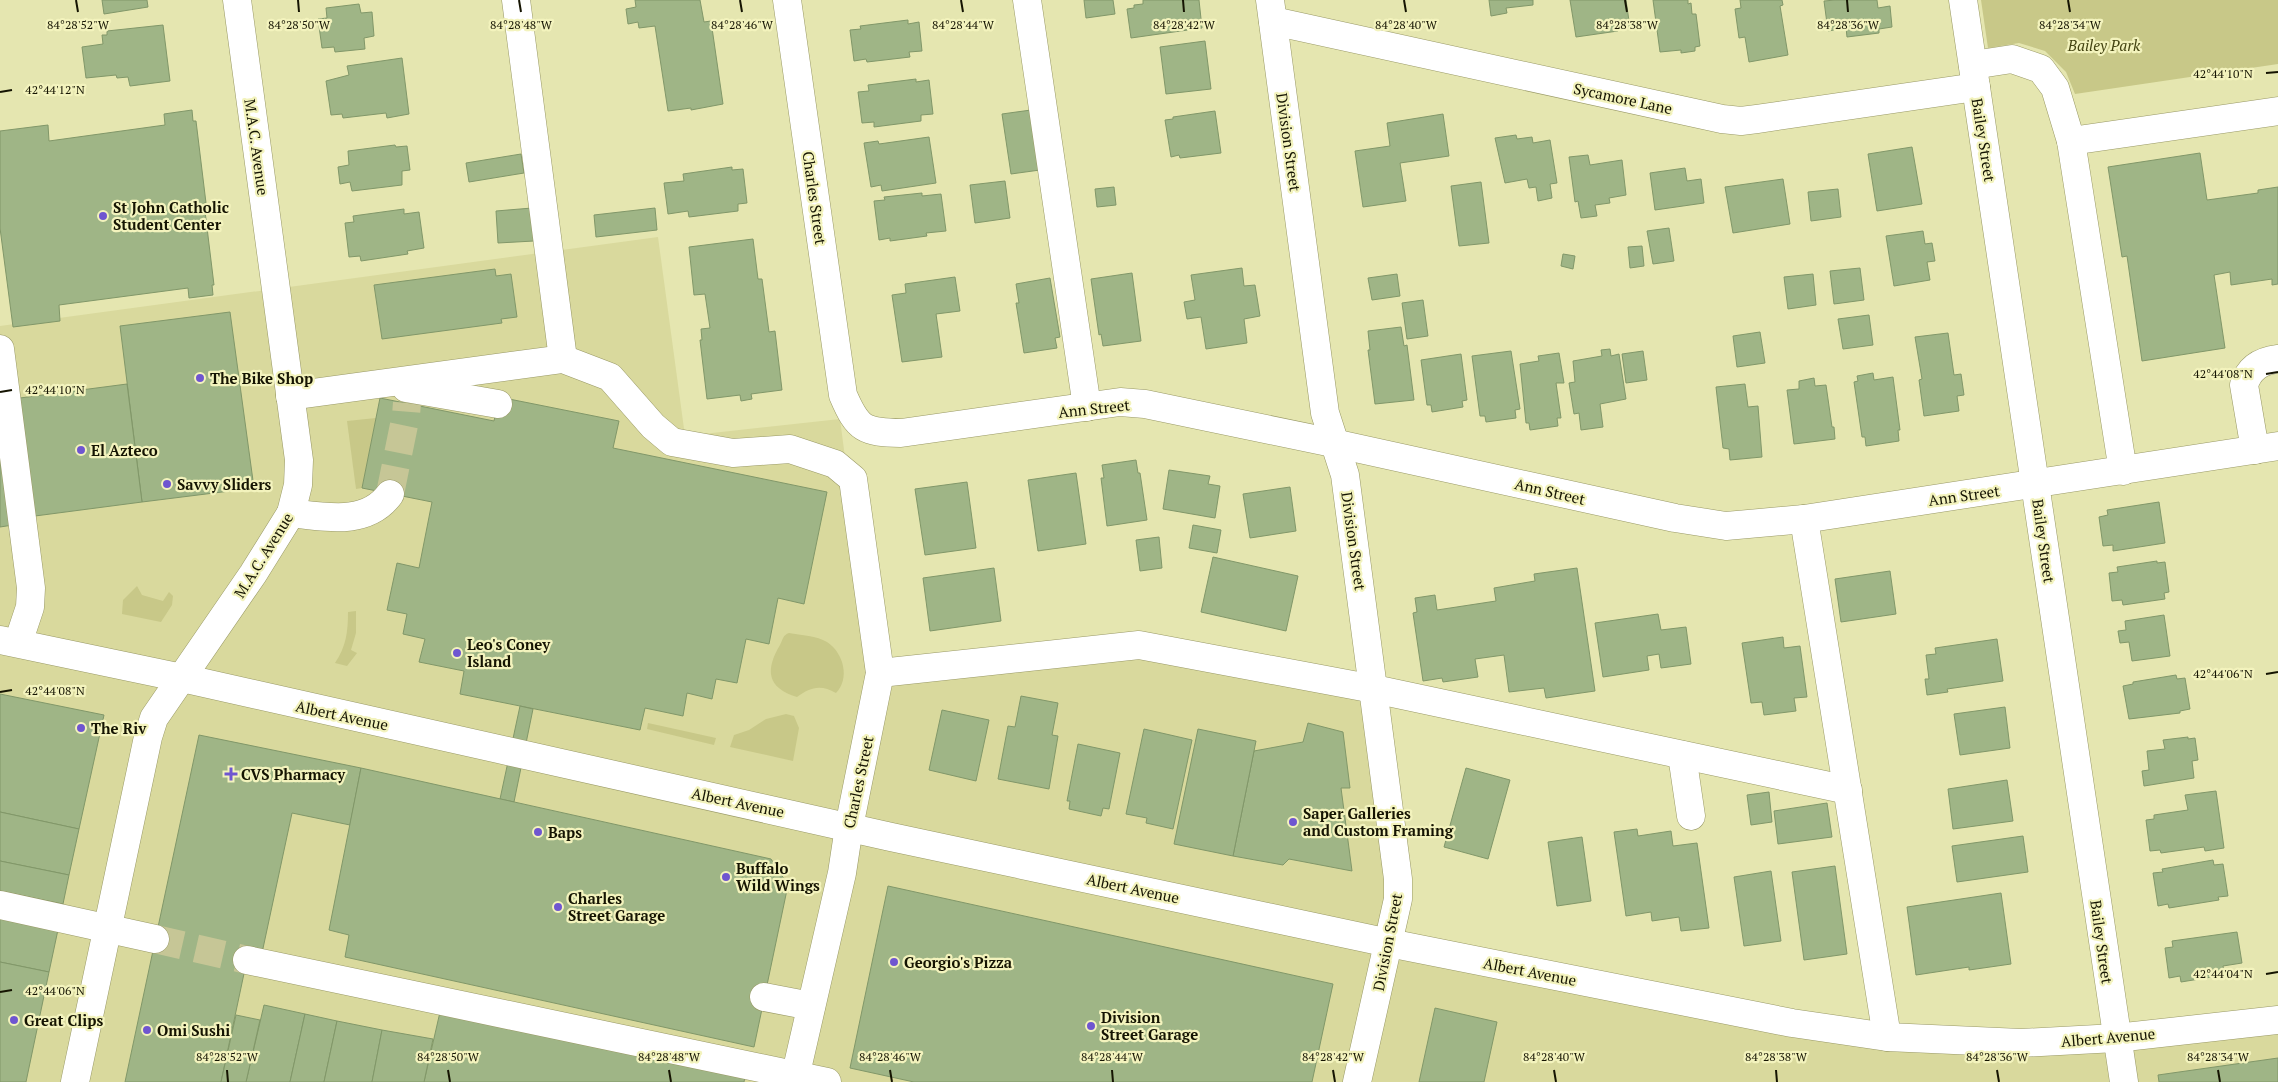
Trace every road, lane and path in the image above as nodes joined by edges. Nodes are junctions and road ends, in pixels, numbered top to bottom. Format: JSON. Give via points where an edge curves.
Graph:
{"nodes":[{"id":1,"x":237,"y":0,"type":"edge"},
{"id":2,"x":516,"y":0,"type":"edge"},
{"id":3,"x":787,"y":0,"type":"edge"},
{"id":4,"x":1027,"y":0,"type":"edge"},
{"id":5,"x":1963,"y":0,"type":"edge"},
{"id":6,"x":1271,"y":11,"type":"edge"},
{"id":7,"x":1974,"y":76,"type":"junction"},
{"id":8,"x":2278,"y":111,"type":"edge"},
{"id":9,"x":2070,"y":141,"type":"junction"},
{"id":10,"x":0,"y":349,"type":"edge"},
{"id":11,"x":2278,"y":358,"type":"edge"},
{"id":12,"x":563,"y":359,"type":"junction"},
{"id":13,"x":396,"y":391,"type":"junction"},
{"id":14,"x":290,"y":396,"type":"junction"},
{"id":15,"x":843,"y":396,"type":"joint"},
{"id":16,"x":498,"y":404,"type":"dead end"},
{"id":17,"x":1088,"y":407,"type":"junction"},
{"id":18,"x":1334,"y":443,"type":"junction"},
{"id":19,"x":2266,"y":448,"type":"edge"},
{"id":20,"x":2123,"y":471,"type":"junction"},
{"id":21,"x":2036,"y":484,"type":"junction"},
{"id":22,"x":390,"y":494,"type":"tunnel mouth"},
{"id":23,"x":291,"y":513,"type":"junction"},
{"id":24,"x":1804,"y":519,"type":"junction"},
{"id":25,"x":5,"y":643,"type":"edge"},
{"id":26,"x":880,"y":673,"type":"junction"},
{"id":27,"x":182,"y":678,"type":"junction"},
{"id":28,"x":1374,"y":689,"type":"junction"},
{"id":29,"x":1682,"y":755,"type":"junction"},
{"id":30,"x":1848,"y":790,"type":"junction"},
{"id":31,"x":1691,"y":816,"type":"dead end"},
{"id":32,"x":848,"y":827,"type":"junction"},
{"id":33,"x":0,"y":905,"type":"edge"},
{"id":34,"x":108,"y":929,"type":"junction"},
{"id":35,"x":155,"y":940,"type":"tunnel mouth"},
{"id":36,"x":1389,"y":943,"type":"junction"},
{"id":37,"x":247,"y":960,"type":"tunnel mouth"},
{"id":38,"x":764,"y":996,"type":"dead end"},
{"id":39,"x":811,"y":1006,"type":"junction"},
{"id":40,"x":2278,"y":1020,"type":"edge"},
{"id":41,"x":1887,"y":1037,"type":"junction"},
{"id":42,"x":2116,"y":1038,"type":"junction"},
{"id":43,"x":795,"y":1078,"type":"edge"},
{"id":44,"x":75,"y":1082,"type":"edge"},
{"id":45,"x":827,"y":1082,"type":"edge"},
{"id":46,"x":1357,"y":1082,"type":"edge"},
{"id":47,"x":2124,"y":1082,"type":"edge"}],
"edges":[{"from":1,"to":14,"type":"street","name":"M.A.C. Avenue"},
{"from":2,"to":12,"type":"street"},
{"from":3,"to":15,"type":"street","name":"Charles Street"},
{"from":4,"to":17,"type":"street"},
{"from":5,"to":7,"type":"street","name":"Bailey Street"},
{"from":6,"to":7,"type":"street","name":"Sycamore Lane","via":[[1741,121]]},
{"from":6,"to":18,"type":"street","name":"Division Street","via":[[1325,413]]},
{"from":7,"to":9,"type":"street","name":"Sycamore Lane","via":[[2012,59],[2041,69],[2055,88]]},
{"from":7,"to":21,"type":"street","name":"Bailey Street"},
{"from":8,"to":9,"type":"street"},
{"from":9,"to":20,"type":"street","name":"Sycamore Lane"},
{"from":10,"to":25,"type":"street","via":[[32,588],[30,607]]},
{"from":11,"to":19,"type":"street","via":[[2257,365],[2247,376],[2244,386]]},
{"from":12,"to":13,"type":"street"},
{"from":12,"to":26,"type":"street","name":"Charles Street","via":[[610,377],[653,426],[672,442],[733,453],[790,449],[835,464],[853,479]]},
{"from":13,"to":14,"type":"street"},
{"from":13,"to":16,"type":"street"},
{"from":14,"to":23,"type":"street","name":"M.A.C. Avenue","via":[[299,460],[298,485]]},
{"from":15,"to":17,"type":"street","name":"Ann Street","via":[[853,419],[874,432],[901,433]]},
{"from":17,"to":18,"type":"street","name":"Ann Street","via":[[1120,402],[1145,404]]},
{"from":18,"to":24,"type":"street","name":"Ann Street","via":[[1675,518],[1726,526]]},
{"from":18,"to":28,"type":"street","name":"Division Street","via":[[1345,475]]},
{"from":19,"to":20,"type":"street","name":"Ann Street"},
{"from":20,"to":21,"type":"street","name":"Ann Street"},
{"from":21,"to":24,"type":"street","name":"Ann Street"},
{"from":21,"to":42,"type":"street","name":"Bailey Street"},
{"from":22,"to":23,"type":"street","via":[[375,509],[349,517]]},
{"from":23,"to":27,"type":"street","name":"M.A.C. Avenue"},
{"from":24,"to":30,"type":"street"},
{"from":25,"to":27,"type":"street","name":"Albert Avenue"},
{"from":26,"to":28,"type":"street","via":[[1139,645]]},
{"from":26,"to":32,"type":"street","name":"Charles Street"},
{"from":27,"to":32,"type":"street","name":"Albert Avenue"},
{"from":27,"to":34,"type":"street","name":"M.A.C. Avenue","via":[[154,718],[148,737]]},
{"from":28,"to":29,"type":"street"},
{"from":28,"to":36,"type":"street","name":"Division Street","via":[[1398,880],[1398,899]]},
{"from":29,"to":30,"type":"street"},
{"from":29,"to":31,"type":"street"},
{"from":30,"to":41,"type":"street"},
{"from":32,"to":36,"type":"street","name":"Albert Avenue"},
{"from":32,"to":39,"type":"street","name":"Charles Street","via":[[842,873]]},
{"from":33,"to":34,"type":"street"},
{"from":34,"to":35,"type":"street"},
{"from":34,"to":44,"type":"street","name":"M.A.C. Avenue"},
{"from":36,"to":41,"type":"street","name":"Albert Avenue","via":[[1792,1023]]},
{"from":36,"to":46,"type":"street","name":"Division Street"},
{"from":37,"to":43,"type":"street"},
{"from":38,"to":39,"type":"street"},
{"from":39,"to":43,"type":"street","name":"Charles Street"},
{"from":40,"to":42,"type":"street","name":"Albert Avenue"},
{"from":41,"to":42,"type":"street","name":"Albert Avenue","via":[[2021,1043]]},
{"from":42,"to":47,"type":"street","name":"Bailey Street"},
{"from":43,"to":45,"type":"street"}]}
